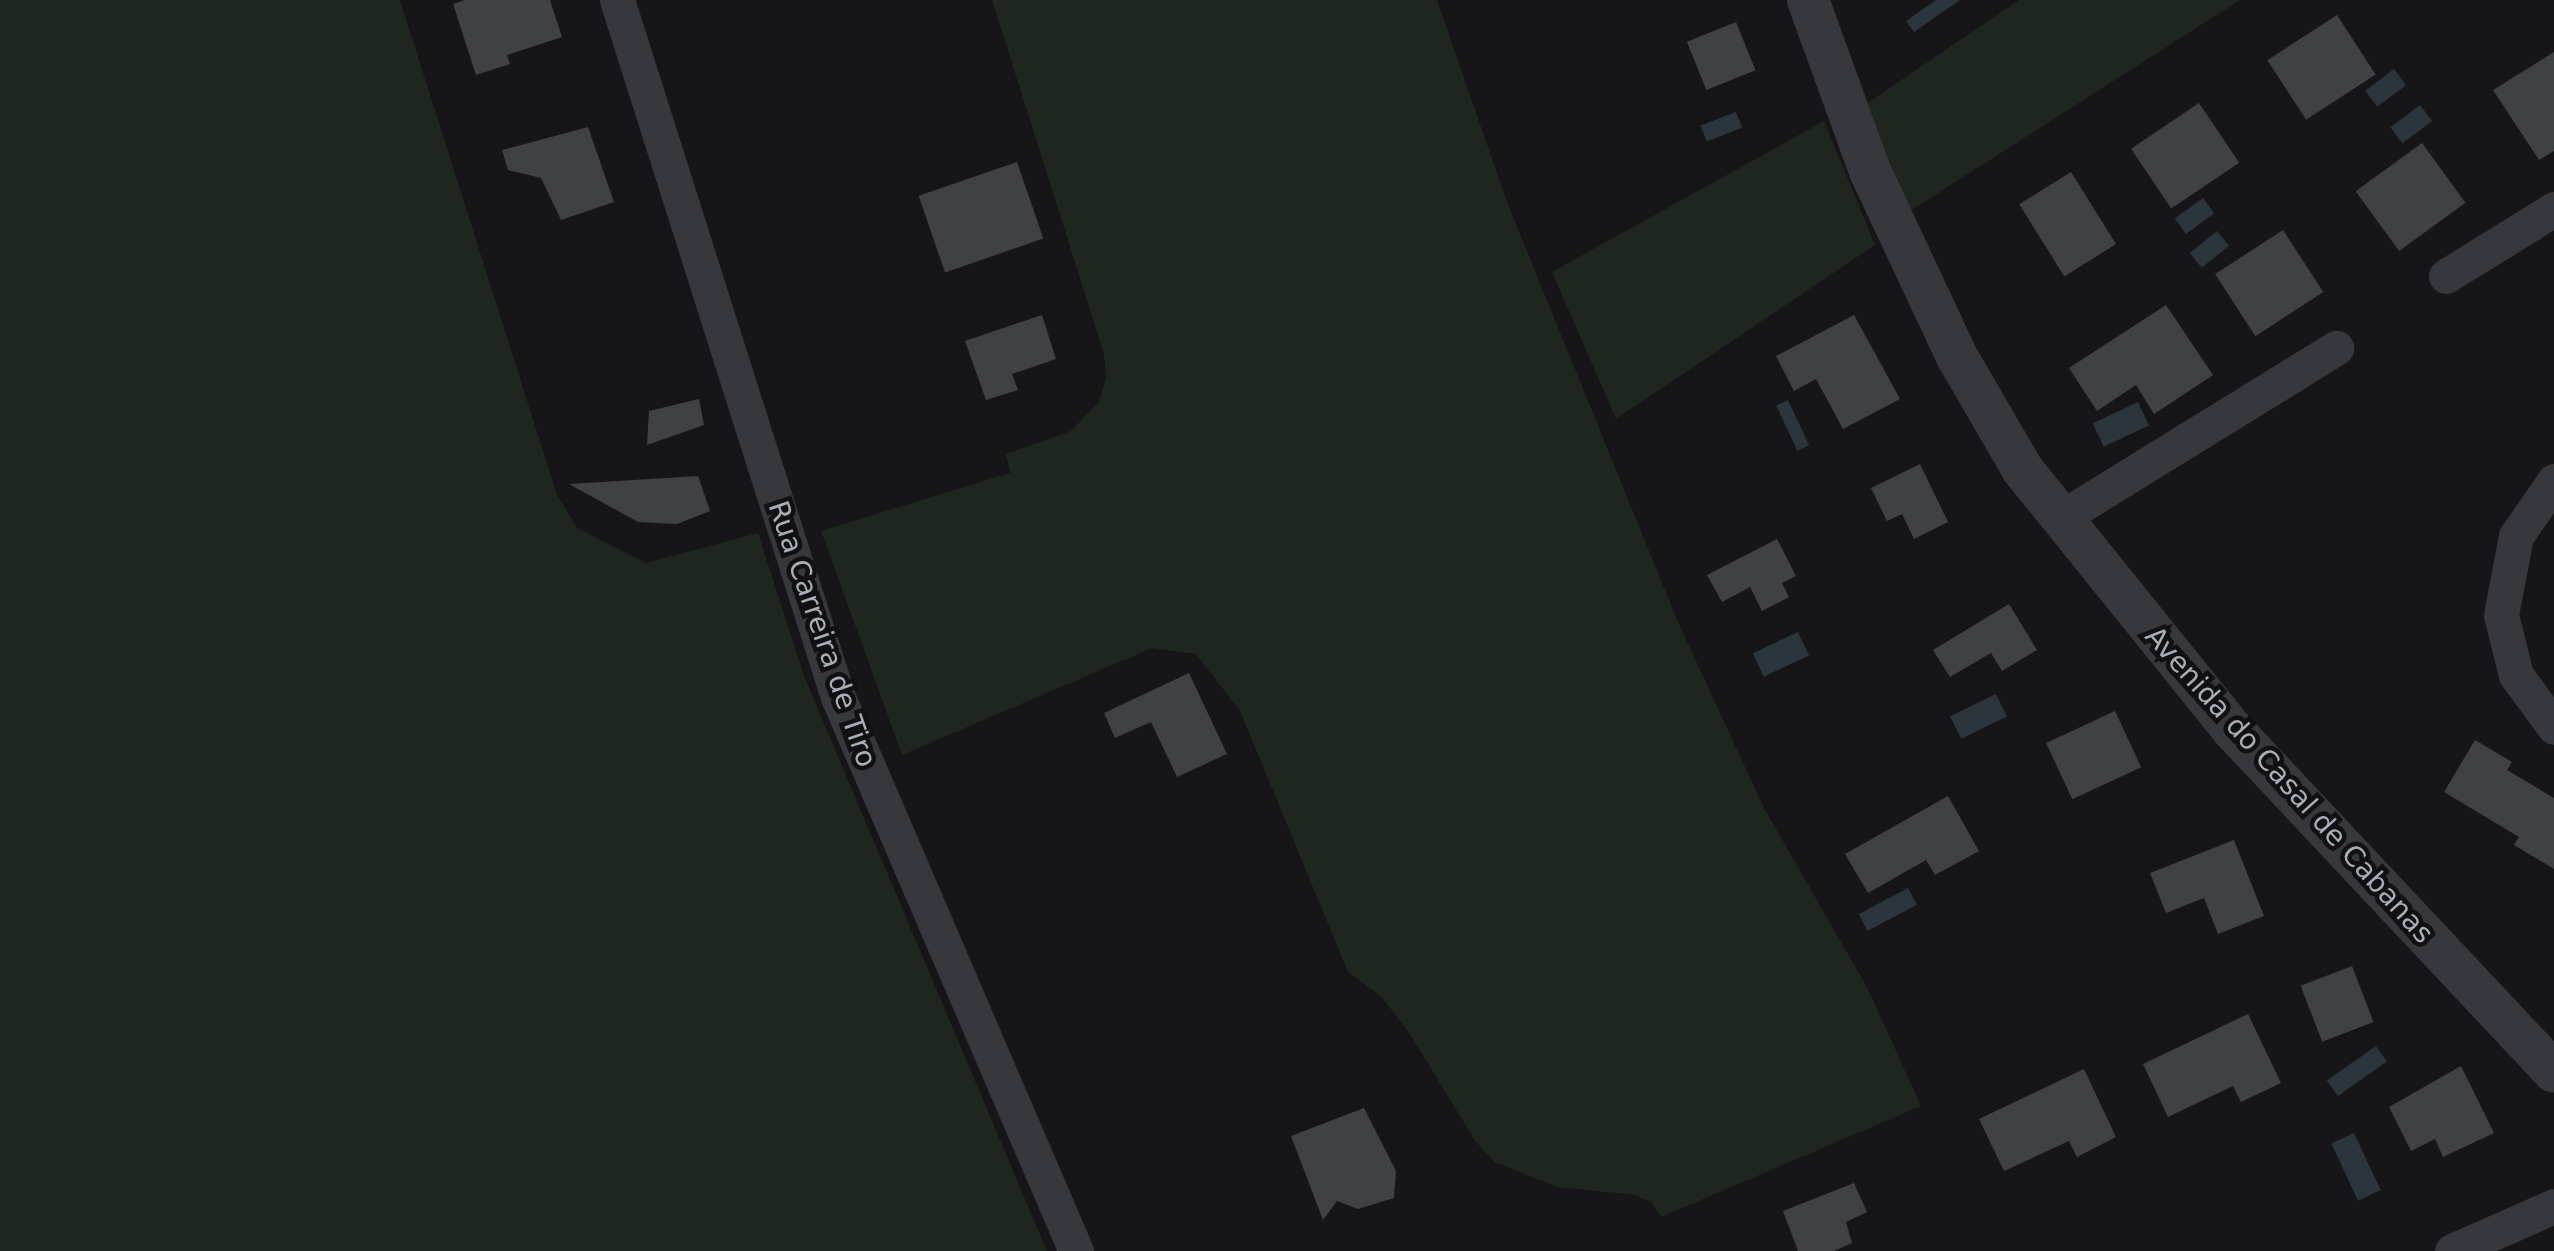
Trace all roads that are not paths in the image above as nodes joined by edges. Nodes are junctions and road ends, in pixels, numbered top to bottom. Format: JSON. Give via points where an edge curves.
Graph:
{"nodes":[{"id":1,"x":616,"y":0,"type":"edge"},
{"id":2,"x":1808,"y":0,"type":"edge"},
{"id":3,"x":2554,"y":209,"type":"edge"},
{"id":4,"x":2446,"y":276,"type":"dead end"},
{"id":5,"x":2336,"y":348,"type":"dead end"},
{"id":6,"x":2554,"y":481,"type":"edge"},
{"id":7,"x":2059,"y":519,"type":"junction"},
{"id":8,"x":2554,"y":727,"type":"edge"},
{"id":9,"x":2554,"y":1072,"type":"edge"},
{"id":10,"x":2554,"y":1206,"type":"edge"},
{"id":11,"x":1076,"y":1251,"type":"edge"},
{"id":12,"x":2452,"y":1251,"type":"edge"}],
"edges":[{"from":1,"to":11,"type":"street","name":"Rua Carreira de Tiro","via":[[838,697]]},
{"from":2,"to":7,"type":"street","name":"Avenida do Casal de Cabanas","via":[[1843,108],[1938,318],[1980,400]]},
{"from":3,"to":4,"type":"street"},
{"from":5,"to":7,"type":"street"},
{"from":6,"to":8,"type":"street","via":[[2516,536],[2501,615],[2516,675]]},
{"from":7,"to":9,"type":"street","name":"Avenida do Casal de Cabanas","via":[[2232,729]]},
{"from":10,"to":12,"type":"street"}]}
